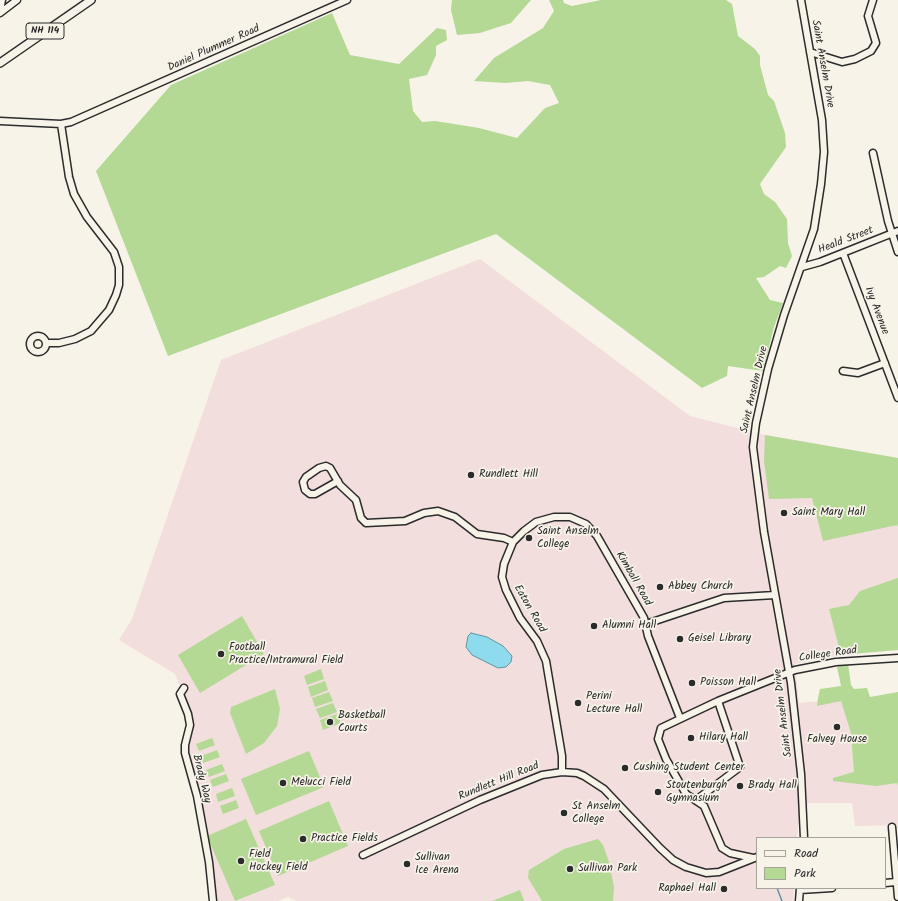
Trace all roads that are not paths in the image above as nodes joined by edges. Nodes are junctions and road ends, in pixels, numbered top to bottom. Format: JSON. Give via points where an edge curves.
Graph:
{"nodes":[{"id":1,"x":2,"y":0,"type":"edge"},
{"id":2,"x":17,"y":0,"type":"edge"},
{"id":3,"x":90,"y":0,"type":"edge"},
{"id":4,"x":347,"y":0,"type":"edge"},
{"id":5,"x":801,"y":0,"type":"edge"},
{"id":6,"x":873,"y":0,"type":"edge"},
{"id":7,"x":0,"y":12,"type":"edge"},
{"id":8,"x":810,"y":52,"type":"junction"},
{"id":9,"x":0,"y":63,"type":"edge"},
{"id":10,"x":0,"y":121,"type":"edge"},
{"id":11,"x":61,"y":124,"type":"junction"},
{"id":12,"x":874,"y":153,"type":"dead end"},
{"id":13,"x":898,"y":231,"type":"edge"},
{"id":14,"x":891,"y":234,"type":"junction"},
{"id":15,"x":898,"y":252,"type":"edge"},
{"id":16,"x":843,"y":253,"type":"junction"},
{"id":17,"x":802,"y":267,"type":"junction"},
{"id":18,"x":46,"y":343,"type":"dead end"},
{"id":19,"x":885,"y":364,"type":"junction"},
{"id":20,"x":843,"y":371,"type":"dead end"},
{"id":21,"x":898,"y":398,"type":"edge"},
{"id":22,"x":338,"y":482,"type":"junction"},
{"id":23,"x":513,"y":542,"type":"junction"},
{"id":24,"x":775,"y":595,"type":"junction"},
{"id":25,"x":646,"y":624,"type":"junction"},
{"id":26,"x":898,"y":658,"type":"edge"},
{"id":27,"x":790,"y":673,"type":"junction"},
{"id":28,"x":184,"y":688,"type":"dead end"},
{"id":29,"x":718,"y":701,"type":"junction"},
{"id":30,"x":680,"y":718,"type":"junction"},
{"id":31,"x":562,"y":772,"type":"junction"},
{"id":32,"x":696,"y":800,"type":"junction"},
{"id":33,"x":892,"y":827,"type":"dead end"},
{"id":34,"x":804,"y":837,"type":"edge"},
{"id":35,"x":363,"y":855,"type":"dead end"},
{"id":36,"x":755,"y":857,"type":"edge"},
{"id":37,"x":896,"y":882,"type":"junction"},
{"id":38,"x":886,"y":883,"type":"edge"},
{"id":39,"x":800,"y":889,"type":"edge"},
{"id":40,"x":898,"y":897,"type":"edge"},
{"id":41,"x":213,"y":901,"type":"edge"},
{"id":42,"x":799,"y":901,"type":"edge"}],
"edges":[{"from":1,"to":7,"type":"street"},
{"from":2,"to":7,"type":"street"},
{"from":3,"to":9,"type":"main road","number":"NH 114"},
{"from":4,"to":11,"type":"street","name":"Daniel Plummer Road","via":[[71,122]]},
{"from":5,"to":8,"type":"street","name":"Saint Anselm Drive"},
{"from":6,"to":8,"type":"street","via":[[868,16],[876,43],[871,50],[855,59],[842,62]]},
{"from":8,"to":17,"type":"street","name":"Saint Anselm Drive","via":[[822,120],[824,152],[816,218]]},
{"from":10,"to":11,"type":"street"},
{"from":11,"to":18,"type":"street","via":[[74,194],[87,217],[114,252],[119,267],[119,285],[109,310],[91,331],[70,341]]},
{"from":12,"to":14,"type":"street"},
{"from":13,"to":14,"type":"street","name":"Heald Street"},
{"from":14,"to":15,"type":"street"},
{"from":14,"to":16,"type":"street","name":"Heald Street"},
{"from":16,"to":17,"type":"street","name":"Heald Street"},
{"from":16,"to":19,"type":"street","name":"Ivy Avenue"},
{"from":17,"to":24,"type":"street","name":"Saint Anselm Drive","via":[[779,329],[754,439],[755,469]]},
{"from":19,"to":20,"type":"street","via":[[858,373]]},
{"from":19,"to":21,"type":"street","name":"Ivy Avenue"},
{"from":22,"to":22,"type":"street","via":[[330,468],[324,466],[306,477],[303,482],[305,490],[310,494]]},
{"from":22,"to":23,"type":"street","via":[[356,500],[362,519],[366,522],[405,521],[424,513],[438,512],[455,518],[477,534]]},
{"from":23,"to":25,"type":"street","name":"Kimball Road","via":[[531,525],[549,518],[570,517],[586,524],[597,536]]},
{"from":23,"to":31,"type":"street","name":"Eaton Road","via":[[504,564],[503,580],[520,618],[537,641],[546,661],[562,756]]},
{"from":24,"to":25,"type":"street","name":"Kimball Road","via":[[724,598]]},
{"from":24,"to":27,"type":"street","name":"Saint Anselm Drive"},
{"from":25,"to":30,"type":"street","via":[[648,636]]},
{"from":26,"to":27,"type":"street","name":"College Road","via":[[836,662]]},
{"from":27,"to":29,"type":"street","name":"College Road"},
{"from":27,"to":34,"type":"street","name":"Saint Anselm Drive"},
{"from":28,"to":41,"type":"street","name":"Brady Way","via":[[180,694],[187,709],[190,725],[185,753],[196,792],[209,862]]},
{"from":29,"to":30,"type":"street","name":"College Road"},
{"from":29,"to":32,"type":"street","via":[[740,767]]},
{"from":30,"to":32,"type":"street","name":"College Road","via":[[661,728],[658,739],[684,792]]},
{"from":31,"to":35,"type":"street","name":"Rundlett Hill Road","via":[[550,773],[460,808]]},
{"from":31,"to":36,"type":"street","name":"Rundlett Hill Road","via":[[584,776],[604,789],[660,848],[686,867],[699,872],[716,873]]},
{"from":32,"to":36,"type":"street","name":"College Road","via":[[705,808],[723,849],[730,853]]},
{"from":33,"to":37,"type":"street"},
{"from":37,"to":38,"type":"street"},
{"from":37,"to":40,"type":"street"},
{"from":39,"to":42,"type":"street"}]}
